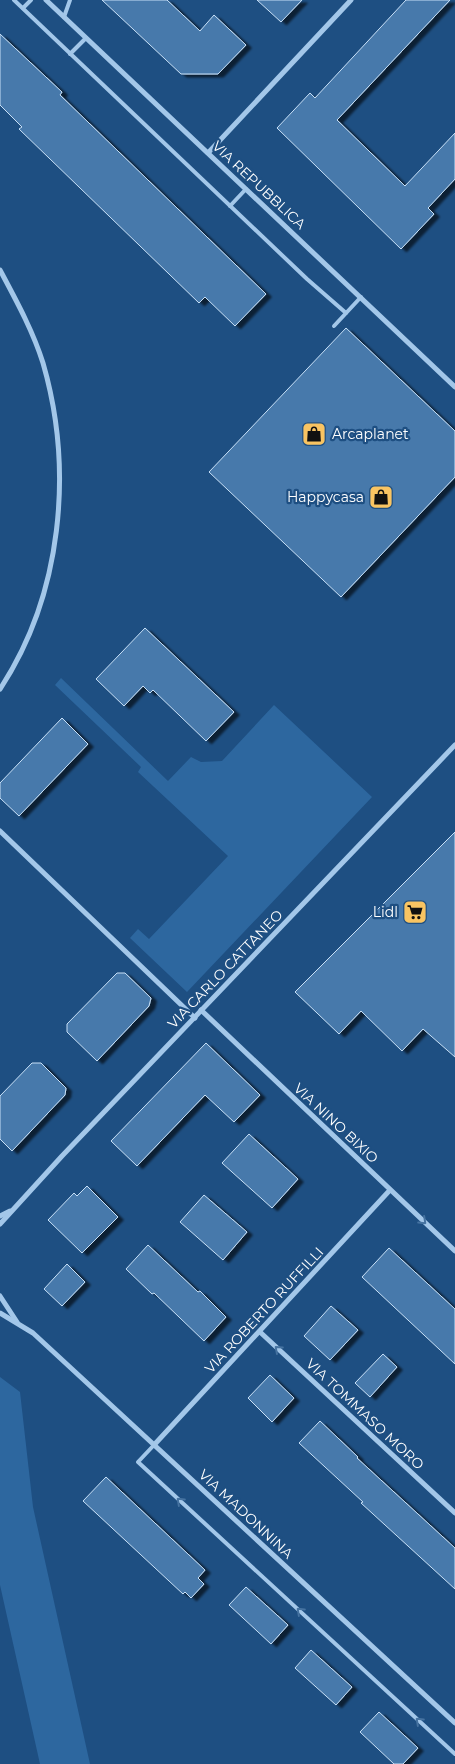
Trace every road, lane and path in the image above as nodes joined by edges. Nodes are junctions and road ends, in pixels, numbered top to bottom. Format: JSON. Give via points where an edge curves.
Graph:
{"nodes":[{"id":1,"x":14,"y":0,"type":"edge"},
{"id":2,"x":31,"y":0,"type":"edge"},
{"id":3,"x":46,"y":0,"type":"edge"},
{"id":4,"x":70,"y":0,"type":"edge"},
{"id":5,"x":351,"y":0,"type":"edge"},
{"id":6,"x":23,"y":8,"type":"junction"},
{"id":7,"x":64,"y":17,"type":"junction"},
{"id":8,"x":86,"y":38,"type":"junction"},
{"id":9,"x":70,"y":54,"type":"junction"},
{"id":10,"x":208,"y":153,"type":"junction"},
{"id":11,"x":246,"y":189,"type":"junction"},
{"id":12,"x":230,"y":206,"type":"junction"},
{"id":13,"x":0,"y":270,"type":"edge"},
{"id":14,"x":361,"y":296,"type":"junction"},
{"id":15,"x":346,"y":313,"type":"junction"},
{"id":16,"x":334,"y":326,"type":"dead end"},
{"id":17,"x":455,"y":387,"type":"edge"},
{"id":18,"x":0,"y":689,"type":"edge"},
{"id":19,"x":455,"y":745,"type":"edge"},
{"id":20,"x":0,"y":831,"type":"edge"},
{"id":21,"x":202,"y":1010,"type":"junction"},
{"id":22,"x":195,"y":1018,"type":"junction"},
{"id":23,"x":390,"y":1190,"type":"junction"},
{"id":24,"x":12,"y":1209,"type":"junction"},
{"id":25,"x":0,"y":1216,"type":"edge"},
{"id":26,"x":0,"y":1224,"type":"edge"},
{"id":27,"x":455,"y":1252,"type":"edge"},
{"id":28,"x":0,"y":1296,"type":"edge"},
{"id":29,"x":0,"y":1313,"type":"edge"},
{"id":30,"x":18,"y":1324,"type":"junction"},
{"id":31,"x":260,"y":1332,"type":"junction"},
{"id":32,"x":154,"y":1444,"type":"junction"},
{"id":33,"x":455,"y":1512,"type":"edge"},
{"id":34,"x":455,"y":1723,"type":"edge"},
{"id":35,"x":455,"y":1754,"type":"edge"}],
"edges":[{"from":1,"to":6,"type":"lane"},
{"from":2,"to":6,"type":"lane"},
{"from":3,"to":7,"type":"street","name":"VIA REPUBBLICA"},
{"from":4,"to":7,"type":"lane"},
{"from":5,"to":10,"type":"street"},
{"from":6,"to":9,"type":"lane"},
{"from":7,"to":8,"type":"street","name":"VIA REPUBBLICA"},
{"from":8,"to":9,"type":"lane"},
{"from":8,"to":10,"type":"street","name":"VIA REPUBBLICA"},
{"from":9,"to":12,"type":"lane"},
{"from":10,"to":11,"type":"street","name":"VIA REPUBBLICA"},
{"from":11,"to":12,"type":"lane"},
{"from":11,"to":14,"type":"street","name":"VIA REPUBBLICA"},
{"from":12,"to":15,"type":"lane"},
{"from":13,"to":18,"type":"street","via":[[24,315],[42,362],[54,408],[60,472],[57,526],[42,603],[24,646]]},
{"from":14,"to":15,"type":"lane"},
{"from":14,"to":17,"type":"street","name":"VIA REPUBBLICA"},
{"from":15,"to":16,"type":"lane"},
{"from":19,"to":21,"type":"street","name":"VIA CARLO CATTANEO"},
{"from":20,"to":22,"type":"street"},
{"from":21,"to":22,"type":"street","name":"VIA CARLO CATTANEO"},
{"from":21,"to":23,"type":"street","name":"VIA NINO BIXIO"},
{"from":22,"to":24,"type":"street","name":"VIA CARLO CATTANEO"},
{"from":23,"to":27,"type":"street","name":"VIA NINO BIXIO","one_way":true},
{"from":23,"to":31,"type":"street","name":"VIA ROBERTO RUFFILLI"},
{"from":24,"to":25,"type":"street","name":"VIA CARLO CATTANEO"},
{"from":24,"to":26,"type":"street","name":"VIA CARLO CATTANEO"},
{"from":28,"to":30,"type":"street","name":"VIA MADONNINA"},
{"from":29,"to":30,"type":"street","name":"VIA MADONNINA"},
{"from":30,"to":32,"type":"street","name":"VIA MADONNINA","via":[[33,1333]]},
{"from":31,"to":32,"type":"street","name":"VIA ROBERTO RUFFILLI"},
{"from":33,"to":31,"type":"street","name":"VIA TOMMASO MORO","one_way":true},
{"from":32,"to":34,"type":"street","name":"VIA MADONNINA"},
{"from":35,"to":32,"type":"lane","one_way":true,"via":[[138,1462]]}]}
